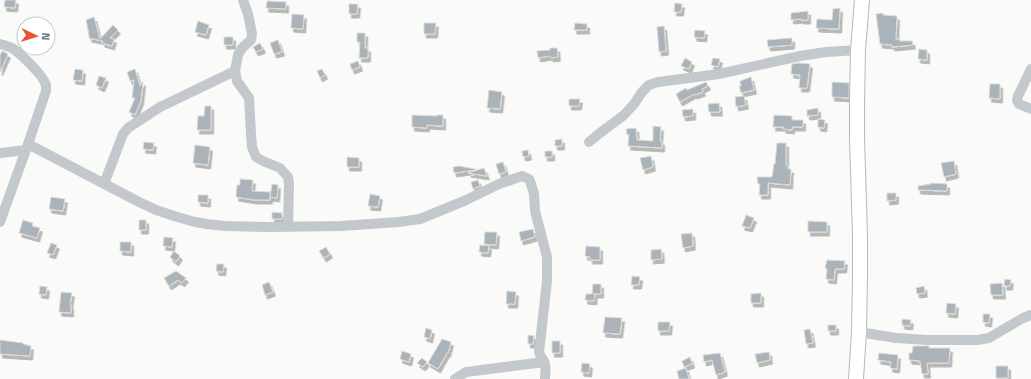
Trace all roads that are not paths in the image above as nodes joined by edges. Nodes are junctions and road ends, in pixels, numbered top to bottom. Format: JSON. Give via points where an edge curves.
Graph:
{"nodes":[{"id":1,"x":243,"y":0,"type":"edge"},
{"id":2,"x":862,"y":0,"type":"edge"},
{"id":3,"x":0,"y":44,"type":"edge"},
{"id":4,"x":858,"y":50,"type":"junction"},
{"id":5,"x":1031,"y":69,"type":"edge"},
{"id":6,"x":235,"y":71,"type":"junction"},
{"id":7,"x":1031,"y":109,"type":"edge"},
{"id":8,"x":589,"y":142,"type":"dead end"},
{"id":9,"x":27,"y":147,"type":"junction"},
{"id":10,"x":0,"y":152,"type":"edge"},
{"id":11,"x":104,"y":184,"type":"junction"},
{"id":12,"x":0,"y":222,"type":"edge"},
{"id":13,"x":288,"y":227,"type":"junction"},
{"id":14,"x":1031,"y":315,"type":"edge"},
{"id":15,"x":859,"y":332,"type":"junction"},
{"id":16,"x":544,"y":362,"type":"junction"},
{"id":17,"x":455,"y":379,"type":"edge"},
{"id":18,"x":545,"y":379,"type":"edge"},
{"id":19,"x":856,"y":379,"type":"edge"}],
"edges":[{"from":1,"to":6,"type":"street","via":[[252,34],[251,40],[238,55]]},
{"from":2,"to":4,"type":"main road"},
{"from":3,"to":9,"type":"street","via":[[12,48],[35,69],[45,84],[46,91]]},
{"from":4,"to":8,"type":"street","via":[[800,56],[719,74],[649,85],[624,115]]},
{"from":4,"to":15,"type":"main road"},
{"from":5,"to":7,"type":"street","via":[[1017,100],[1019,104]]},
{"from":6,"to":11,"type":"street","via":[[160,107],[128,128],[123,134]]},
{"from":6,"to":13,"type":"street","via":[[237,81],[249,98],[252,147],[256,157],[280,168],[288,177]]},
{"from":9,"to":10,"type":"street"},
{"from":9,"to":11,"type":"street"},
{"from":9,"to":12,"type":"street"},
{"from":11,"to":13,"type":"street","via":[[156,210],[201,223]]},
{"from":13,"to":16,"type":"street","via":[[366,225],[420,219],[505,182],[522,176],[529,179],[547,257],[547,281],[539,352]]},
{"from":14,"to":15,"type":"street","via":[[989,338],[977,340],[896,338]]},
{"from":15,"to":19,"type":"main road"},
{"from":16,"to":17,"type":"street","via":[[466,372]]},
{"from":16,"to":18,"type":"street"}]}
